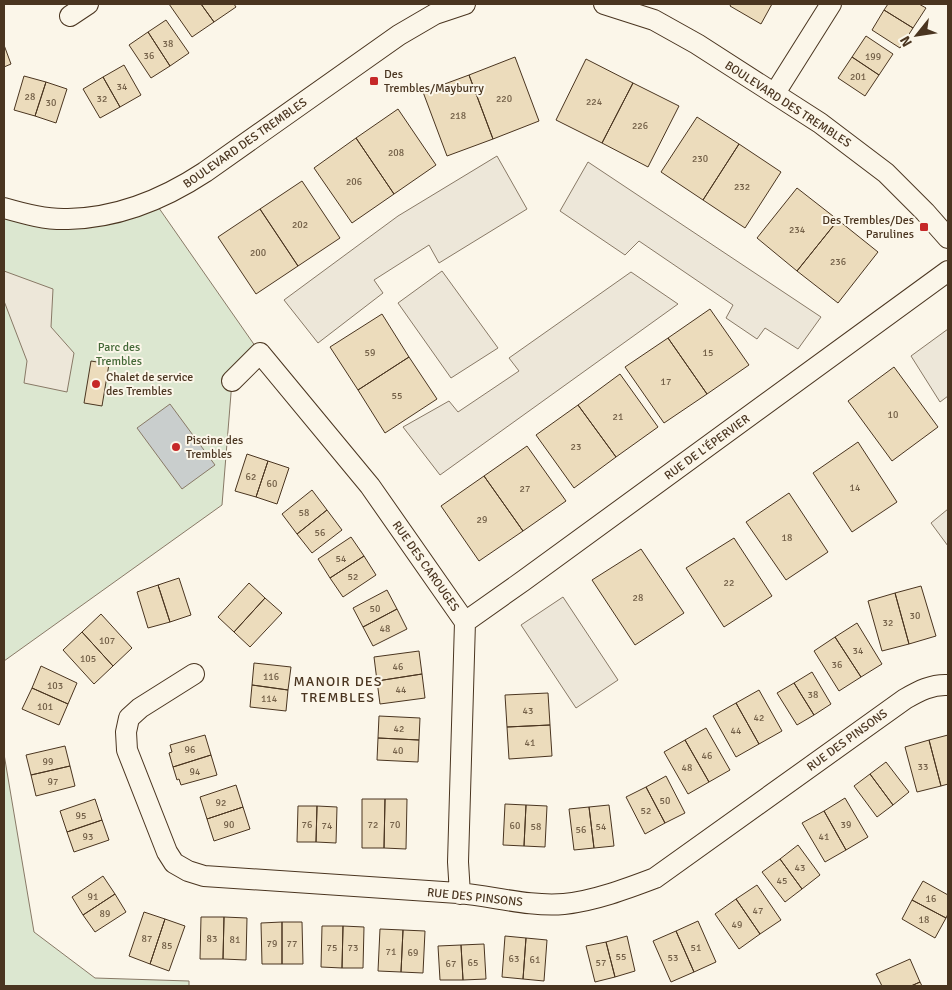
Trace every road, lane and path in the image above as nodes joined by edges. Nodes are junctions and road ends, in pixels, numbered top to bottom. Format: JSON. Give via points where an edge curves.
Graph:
{"nodes":[{"id":1,"x":88,"y":4,"type":"edge"},
{"id":2,"x":465,"y":4,"type":"edge"},
{"id":3,"x":604,"y":4,"type":"edge"},
{"id":4,"x":831,"y":4,"type":"edge"},
{"id":5,"x":70,"y":16,"type":"dead end"},
{"id":6,"x":775,"y":93,"type":"junction"},
{"id":7,"x":4,"y":208,"type":"edge"},
{"id":8,"x":948,"y":238,"type":"edge"},
{"id":9,"x":948,"y":271,"type":"edge"},
{"id":10,"x":232,"y":381,"type":"dead end"},
{"id":11,"x":465,"y":622,"type":"junction"},
{"id":12,"x":194,"y":674,"type":"dead end"},
{"id":13,"x":948,"y":685,"type":"edge"},
{"id":14,"x":460,"y":894,"type":"junction"}],
"edges":[{"from":1,"to":5,"type":"street"},
{"from":2,"to":7,"type":"street","name":"BOULEVARD DES TREMBLES","via":[[435,14],[399,35],[205,172],[154,201],[125,211],[68,219],[44,218]]},
{"from":3,"to":6,"type":"street","name":"BOULEVARD DES TREMBLES","via":[[654,20]]},
{"from":4,"to":6,"type":"street"},
{"from":6,"to":8,"type":"street","name":"BOULEVARD DES TREMBLES","via":[[853,146],[886,173]]},
{"from":9,"to":11,"type":"street","name":"RUE DE L'ÉPERVIER"},
{"from":10,"to":11,"type":"street","name":"RUE DES CAROUGES","via":[[260,353],[370,486]]},
{"from":11,"to":14,"type":"street","name":"RUE DES CAROUGES","via":[[458,862]]},
{"from":12,"to":14,"type":"street","name":"RUE DES PINSONS","via":[[140,708],[129,718],[126,732],[127,750],[160,836],[174,863],[204,876]]},
{"from":13,"to":14,"type":"street","name":"RUE DES PINSONS","via":[[939,684],[905,699],[655,878],[565,904]]}]}
